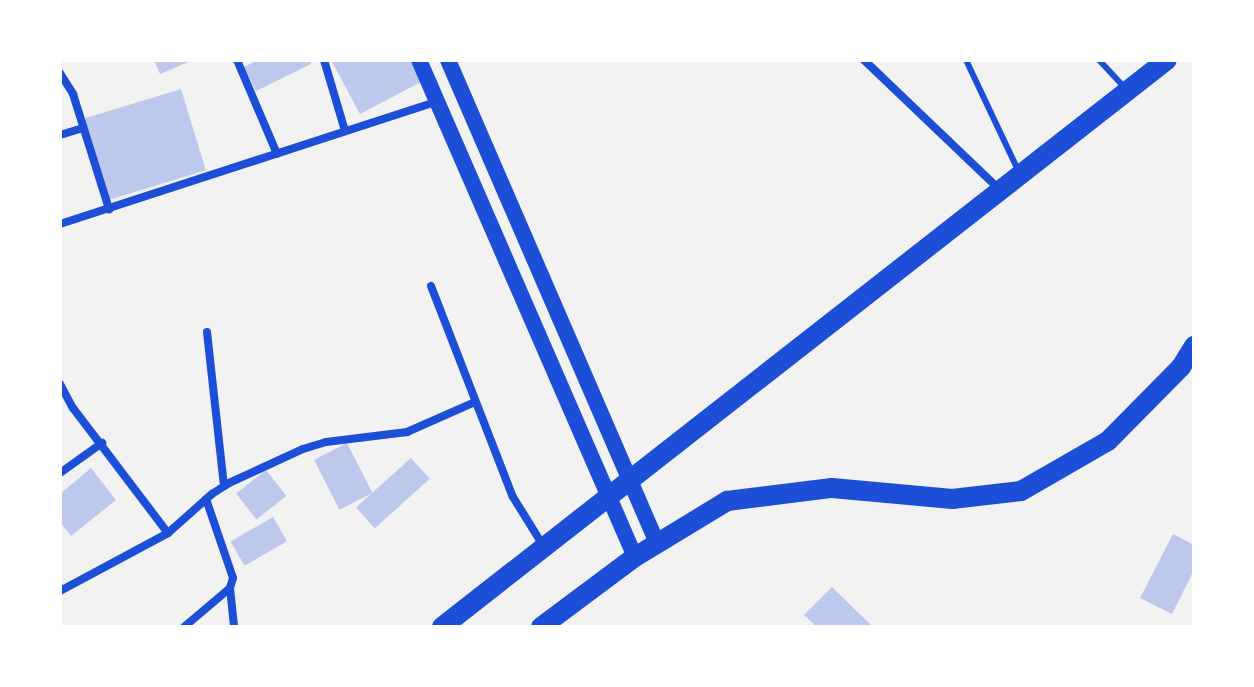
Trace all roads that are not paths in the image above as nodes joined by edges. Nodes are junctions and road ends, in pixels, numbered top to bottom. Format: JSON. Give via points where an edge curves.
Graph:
{"nodes":[{"id":1,"x":237,"y":60,"type":"edge"},
{"id":2,"x":324,"y":60,"type":"edge"},
{"id":3,"x":419,"y":60,"type":"edge"},
{"id":4,"x":448,"y":60,"type":"edge"},
{"id":5,"x":864,"y":60,"type":"edge"},
{"id":6,"x":966,"y":60,"type":"edge"},
{"id":7,"x":1099,"y":60,"type":"edge"},
{"id":8,"x":1167,"y":60,"type":"edge"},
{"id":9,"x":60,"y":73,"type":"edge"},
{"id":10,"x":1128,"y":91,"type":"junction"},
{"id":11,"x":435,"y":102,"type":"junction"},
{"id":12,"x":83,"y":128,"type":"junction"},
{"id":13,"x":345,"y":131,"type":"junction"},
{"id":14,"x":60,"y":135,"type":"edge"},
{"id":15,"x":277,"y":154,"type":"junction"},
{"id":16,"x":1020,"y":175,"type":"junction"},
{"id":17,"x":1000,"y":191,"type":"junction"},
{"id":18,"x":109,"y":209,"type":"junction"},
{"id":19,"x":60,"y":224,"type":"edge"},
{"id":20,"x":431,"y":286,"type":"dead end"},
{"id":21,"x":207,"y":332,"type":"dead end"},
{"id":22,"x":1194,"y":346,"type":"edge"},
{"id":23,"x":60,"y":384,"type":"edge"},
{"id":24,"x":475,"y":402,"type":"junction"},
{"id":25,"x":102,"y":443,"type":"junction"},
{"id":26,"x":60,"y":473,"type":"edge"},
{"id":27,"x":631,"y":481,"type":"junction"},
{"id":28,"x":224,"y":486,"type":"junction"},
{"id":29,"x":609,"y":498,"type":"junction"},
{"id":30,"x":206,"y":499,"type":"junction"},
{"id":31,"x":168,"y":533,"type":"junction"},
{"id":32,"x":657,"y":543,"type":"junction"},
{"id":33,"x":544,"y":548,"type":"junction"},
{"id":34,"x":635,"y":557,"type":"junction"},
{"id":35,"x":230,"y":588,"type":"junction"},
{"id":36,"x":60,"y":591,"type":"edge"},
{"id":37,"x":184,"y":627,"type":"edge"},
{"id":38,"x":234,"y":627,"type":"edge"},
{"id":39,"x":442,"y":627,"type":"edge"},
{"id":40,"x":541,"y":627,"type":"edge"}],
"edges":[{"from":1,"to":15,"type":"street"},
{"from":2,"to":13,"type":"street"},
{"from":3,"to":11,"type":"main road"},
{"from":4,"to":27,"type":"main road"},
{"from":5,"to":17,"type":"street"},
{"from":6,"to":16,"type":"lane"},
{"from":7,"to":10,"type":"lane"},
{"from":8,"to":10,"type":"main road"},
{"from":9,"to":12,"type":"street"},
{"from":10,"to":16,"type":"main road"},
{"from":11,"to":13,"type":"street"},
{"from":11,"to":29,"type":"main road"},
{"from":12,"to":14,"type":"street"},
{"from":12,"to":18,"type":"street"},
{"from":13,"to":15,"type":"street"},
{"from":15,"to":18,"type":"street"},
{"from":16,"to":17,"type":"main road"},
{"from":17,"to":27,"type":"main road"},
{"from":18,"to":19,"type":"street"},
{"from":20,"to":24,"type":"street"},
{"from":21,"to":28,"type":"street"},
{"from":22,"to":32,"type":"main road","via":[[1181,367],[1108,441],[1021,491],[952,499],[832,488],[727,501]]},
{"from":23,"to":25,"type":"street"},
{"from":24,"to":28,"type":"street","via":[[423,427],[303,449]]},
{"from":24,"to":33,"type":"street","via":[[513,497]]},
{"from":25,"to":26,"type":"street"},
{"from":25,"to":31,"type":"street"},
{"from":27,"to":29,"type":"main road"},
{"from":27,"to":32,"type":"main road"},
{"from":28,"to":30,"type":"street"},
{"from":29,"to":33,"type":"main road"},
{"from":29,"to":34,"type":"main road"},
{"from":30,"to":31,"type":"street"},
{"from":30,"to":35,"type":"street","via":[[233,578]]},
{"from":31,"to":36,"type":"street"},
{"from":32,"to":34,"type":"main road"},
{"from":33,"to":39,"type":"main road"},
{"from":34,"to":40,"type":"main road"},
{"from":35,"to":37,"type":"street"},
{"from":35,"to":38,"type":"street"}]}
